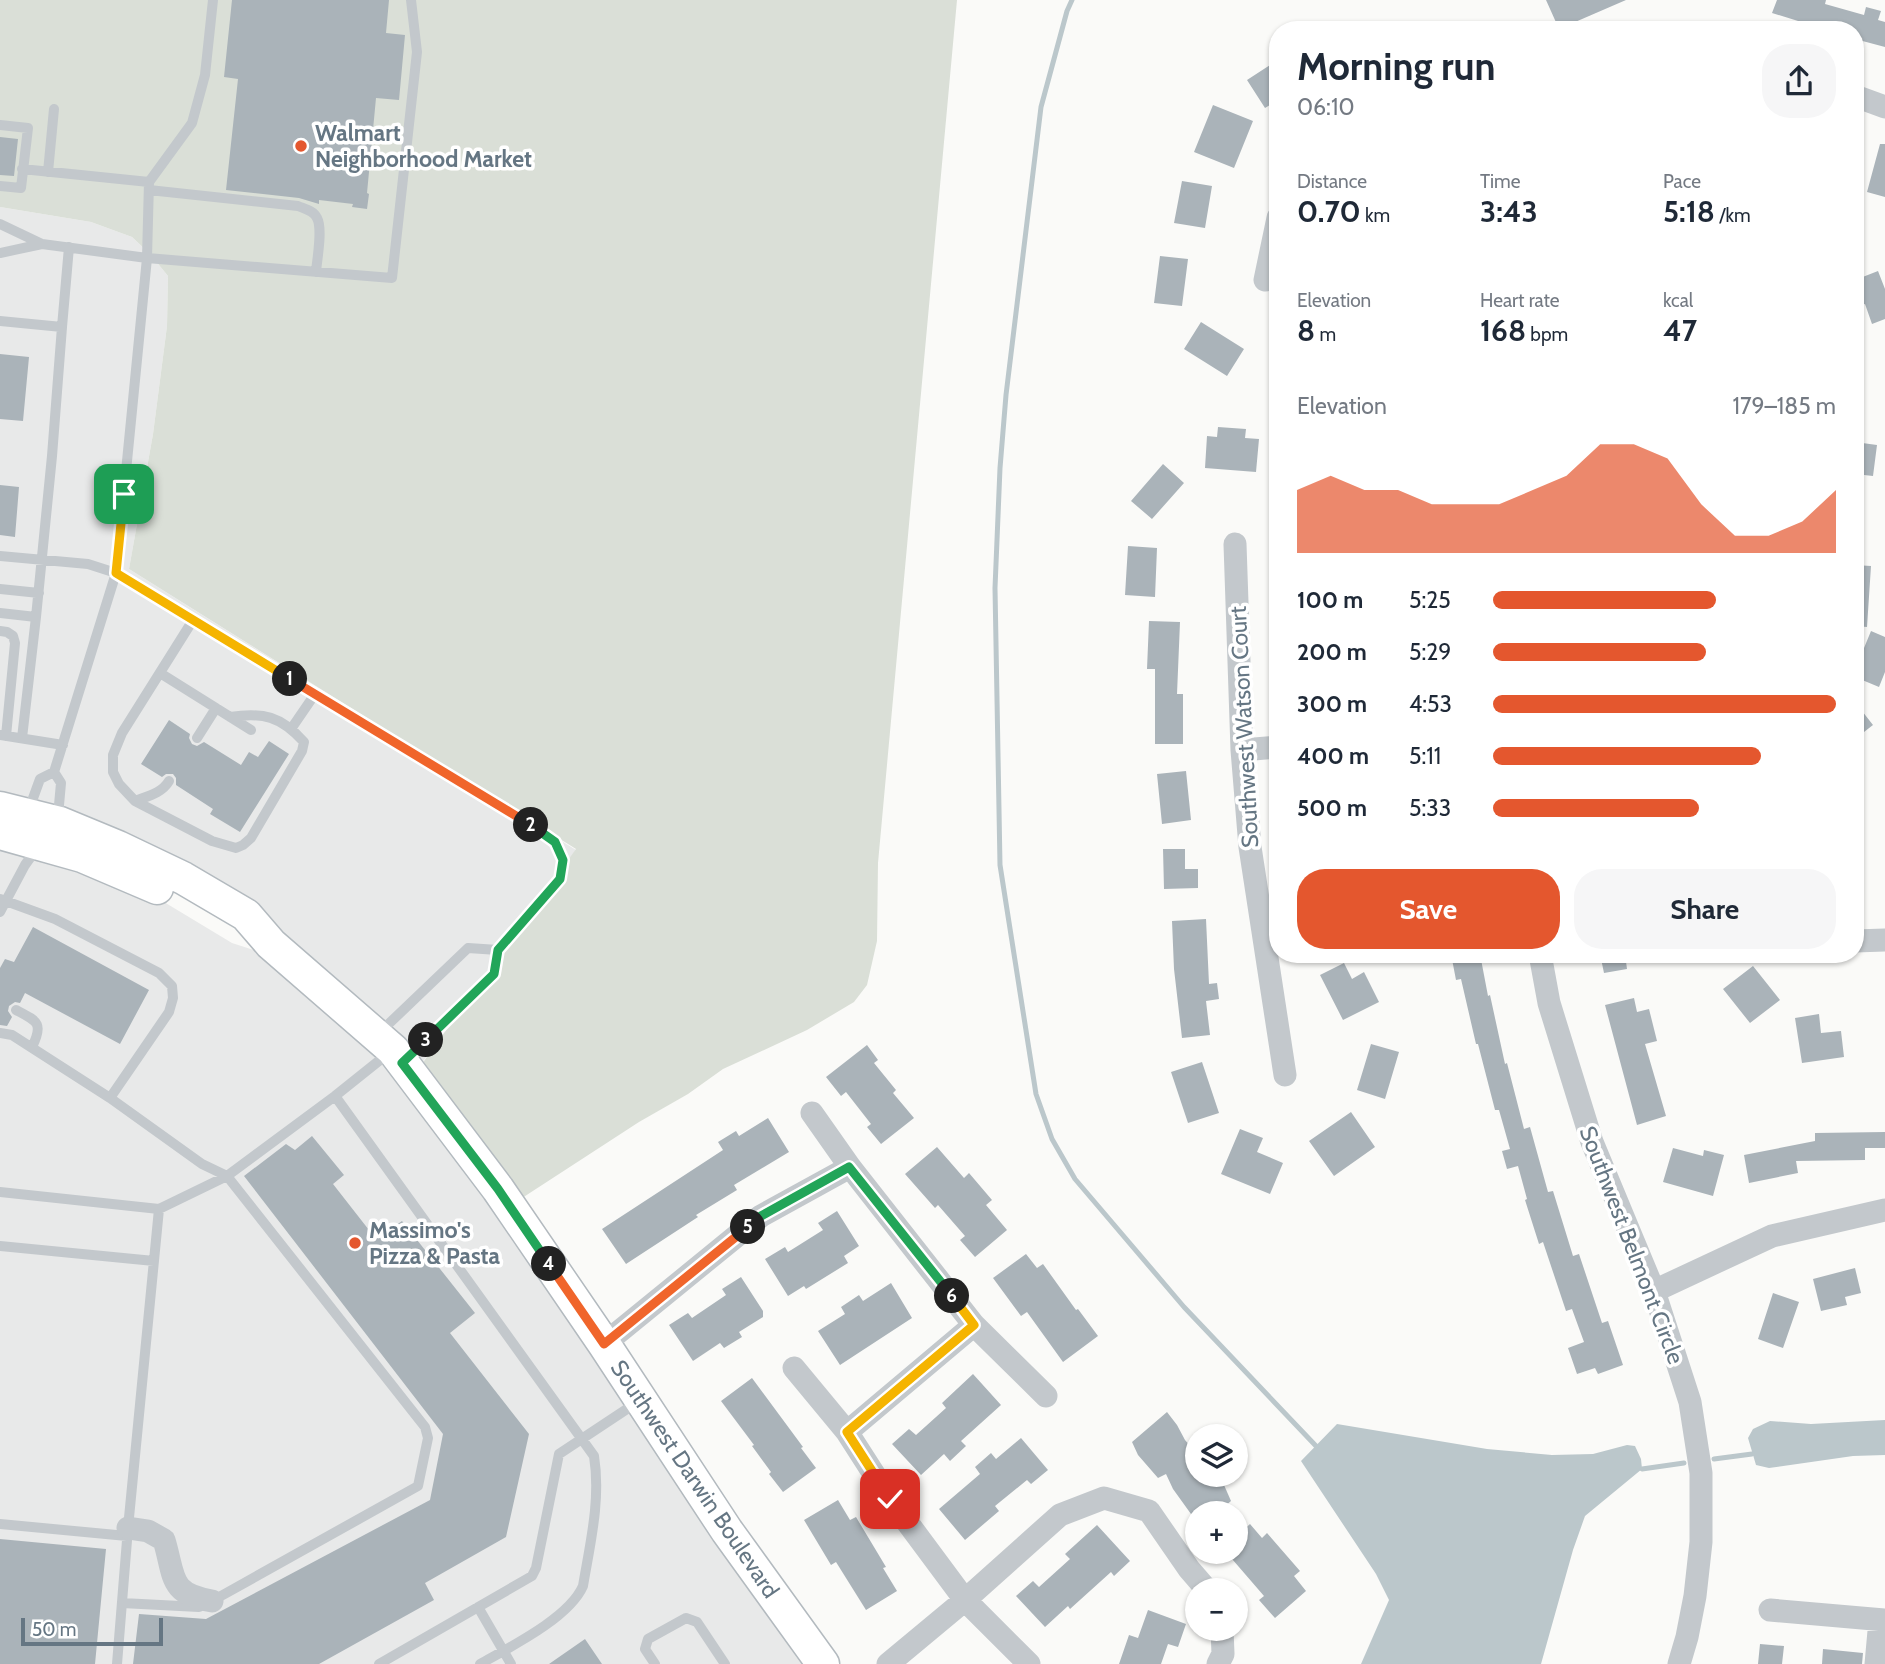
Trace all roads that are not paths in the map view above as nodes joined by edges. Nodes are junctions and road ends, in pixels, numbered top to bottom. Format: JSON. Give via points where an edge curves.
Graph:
{"nodes":[{"id":1,"x":213,"y":0,"type":"edge"},
{"id":2,"x":411,"y":0,"type":"edge"},
{"id":3,"x":1864,"y":99,"type":"edge"},
{"id":4,"x":1885,"y":107,"type":"edge"},
{"id":5,"x":54,"y":109,"type":"dead end"},
{"id":6,"x":0,"y":125,"type":"edge"},
{"id":7,"x":22,"y":169,"type":"junction"},
{"id":8,"x":48,"y":172,"type":"junction"},
{"id":9,"x":0,"y":186,"type":"edge"},
{"id":10,"x":149,"y":186,"type":"junction"},
{"id":11,"x":0,"y":224,"type":"edge"},
{"id":12,"x":41,"y":244,"type":"junction"},
{"id":13,"x":69,"y":247,"type":"junction"},
{"id":14,"x":0,"y":253,"type":"edge"},
{"id":15,"x":147,"y":258,"type":"junction"},
{"id":16,"x":1269,"y":261,"type":"edge"},
{"id":17,"x":316,"y":272,"type":"junction"},
{"id":18,"x":1265,"y":280,"type":"dead end"},
{"id":19,"x":0,"y":321,"type":"edge"},
{"id":20,"x":62,"y":327,"type":"junction"},
{"id":21,"x":1236,"y":544,"type":"dead end"},
{"id":22,"x":0,"y":556,"type":"edge"},
{"id":23,"x":42,"y":560,"type":"junction"},
{"id":24,"x":116,"y":573,"type":"junction"},
{"id":25,"x":0,"y":589,"type":"edge"},
{"id":26,"x":39,"y":593,"type":"junction"},
{"id":27,"x":0,"y":613,"type":"edge"},
{"id":28,"x":36,"y":617,"type":"junction"},
{"id":29,"x":193,"y":620,"type":"junction"},
{"id":30,"x":0,"y":631,"type":"edge"},
{"id":31,"x":160,"y":673,"type":"junction"},
{"id":32,"x":315,"y":694,"type":"junction"},
{"id":33,"x":216,"y":708,"type":"junction"},
{"id":34,"x":230,"y":717,"type":"junction"},
{"id":35,"x":251,"y":730,"type":"dead end"},
{"id":36,"x":292,"y":730,"type":"junction"},
{"id":37,"x":3,"y":735,"type":"edge"},
{"id":38,"x":22,"y":738,"type":"junction"},
{"id":39,"x":197,"y":738,"type":"dead end"},
{"id":40,"x":63,"y":745,"type":"junction"},
{"id":41,"x":1269,"y":748,"type":"edge"},
{"id":42,"x":1242,"y":750,"type":"junction"},
{"id":43,"x":54,"y":772,"type":"junction"},
{"id":44,"x":169,"y":781,"type":"dead end"},
{"id":45,"x":135,"y":801,"type":"junction"},
{"id":46,"x":7,"y":818,"type":"edge"},
{"id":47,"x":50,"y":833,"type":"junction"},
{"id":48,"x":3,"y":899,"type":"edge"},
{"id":49,"x":0,"y":912,"type":"edge"},
{"id":50,"x":1885,"y":940,"type":"edge"},
{"id":51,"x":1864,"y":941,"type":"edge"},
{"id":52,"x":498,"y":950,"type":"junction"},
{"id":53,"x":1541,"y":963,"type":"edge"},
{"id":54,"x":16,"y":1010,"type":"dead end"},
{"id":55,"x":0,"y":1033,"type":"edge"},
{"id":56,"x":32,"y":1047,"type":"junction"},
{"id":57,"x":390,"y":1049,"type":"junction"},
{"id":58,"x":1285,"y":1074,"type":"dead end"},
{"id":59,"x":335,"y":1096,"type":"junction"},
{"id":60,"x":110,"y":1098,"type":"junction"},
{"id":61,"x":812,"y":1113,"type":"dead end"},
{"id":62,"x":849,"y":1167,"type":"junction"},
{"id":63,"x":227,"y":1176,"type":"junction"},
{"id":64,"x":0,"y":1192,"type":"edge"},
{"id":65,"x":159,"y":1209,"type":"junction"},
{"id":66,"x":1885,"y":1210,"type":"edge"},
{"id":67,"x":0,"y":1246,"type":"edge"},
{"id":68,"x":154,"y":1261,"type":"junction"},
{"id":69,"x":1654,"y":1291,"type":"junction"},
{"id":70,"x":974,"y":1325,"type":"junction"},
{"id":71,"x":604,"y":1344,"type":"junction"},
{"id":72,"x":794,"y":1368,"type":"dead end"},
{"id":73,"x":1046,"y":1396,"type":"dead end"},
{"id":74,"x":641,"y":1400,"type":"junction"},
{"id":75,"x":847,"y":1432,"type":"junction"},
{"id":76,"x":581,"y":1437,"type":"junction"},
{"id":77,"x":0,"y":1524,"type":"edge"},
{"id":78,"x":127,"y":1532,"type":"junction"},
{"id":79,"x":1197,"y":1578,"type":"edge"},
{"id":80,"x":965,"y":1600,"type":"junction"},
{"id":81,"x":212,"y":1601,"type":"junction"},
{"id":82,"x":122,"y":1603,"type":"junction"},
{"id":83,"x":478,"y":1607,"type":"junction"},
{"id":84,"x":1770,"y":1610,"type":"dead end"},
{"id":85,"x":1882,"y":1620,"type":"edge"},
{"id":86,"x":1222,"y":1641,"type":"edge"},
{"id":87,"x":503,"y":1651,"type":"junction"},
{"id":88,"x":117,"y":1664,"type":"edge"},
{"id":89,"x":379,"y":1664,"type":"edge"},
{"id":90,"x":481,"y":1664,"type":"edge"},
{"id":91,"x":511,"y":1664,"type":"edge"},
{"id":92,"x":655,"y":1664,"type":"edge"},
{"id":93,"x":725,"y":1664,"type":"edge"},
{"id":94,"x":823,"y":1664,"type":"edge"},
{"id":95,"x":888,"y":1664,"type":"edge"},
{"id":96,"x":1029,"y":1664,"type":"edge"},
{"id":97,"x":1218,"y":1664,"type":"edge"},
{"id":98,"x":1679,"y":1664,"type":"edge"},
{"id":99,"x":1876,"y":1664,"type":"edge"}],
"edges":[{"from":1,"to":10,"type":"lane","via":[[205,75],[192,123]]},
{"from":2,"to":17,"type":"lane","via":[[417,52],[393,278]]},
{"from":3,"to":4,"type":"street"},
{"from":5,"to":8,"type":"lane"},
{"from":6,"to":7,"type":"lane","via":[[27,128]]},
{"from":7,"to":8,"type":"lane"},
{"from":7,"to":9,"type":"lane","via":[[21,188]]},
{"from":8,"to":10,"type":"lane"},
{"from":10,"to":15,"type":"lane"},
{"from":10,"to":17,"type":"lane","via":[[310,211],[319,228]]},
{"from":11,"to":12,"type":"lane"},
{"from":12,"to":13,"type":"lane"},
{"from":12,"to":14,"type":"lane"},
{"from":13,"to":15,"type":"lane"},
{"from":13,"to":20,"type":"lane"},
{"from":15,"to":17,"type":"lane"},
{"from":15,"to":24,"type":"lane"},
{"from":16,"to":18,"type":"street"},
{"from":19,"to":20,"type":"lane"},
{"from":20,"to":23,"type":"lane"},
{"from":21,"to":42,"type":"street","name":"Southwest Watson Court"},
{"from":22,"to":23,"type":"lane"},
{"from":23,"to":24,"type":"lane","via":[[88,564]]},
{"from":23,"to":26,"type":"lane"},
{"from":24,"to":29,"type":"lane"},
{"from":24,"to":40,"type":"lane"},
{"from":25,"to":26,"type":"lane"},
{"from":26,"to":28,"type":"lane"},
{"from":27,"to":28,"type":"lane"},
{"from":28,"to":38,"type":"lane"},
{"from":29,"to":31,"type":"lane"},
{"from":29,"to":32,"type":"lane"},
{"from":30,"to":37,"type":"lane","via":[[13,636],[15,643]]},
{"from":31,"to":33,"type":"lane"},
{"from":31,"to":45,"type":"lane","via":[[113,755],[113,772]]},
{"from":32,"to":36,"type":"lane"},
{"from":32,"to":52,"type":"lane","via":[[555,842],[563,860],[560,879]]},
{"from":33,"to":34,"type":"lane"},
{"from":33,"to":39,"type":"lane"},
{"from":34,"to":35,"type":"lane"},
{"from":34,"to":36,"type":"lane","via":[[265,715]]},
{"from":36,"to":45,"type":"lane","via":[[304,742],[303,751],[243,845],[236,848],[212,841]]},
{"from":37,"to":38,"type":"lane"},
{"from":38,"to":40,"type":"lane"},
{"from":40,"to":43,"type":"lane"},
{"from":41,"to":42,"type":"street"},
{"from":42,"to":58,"type":"street","name":"Southwest Watson Court","via":[[1250,847]]},
{"from":43,"to":46,"type":"lane","via":[[40,779],[32,801]]},
{"from":43,"to":47,"type":"lane","via":[[61,783]]},
{"from":44,"to":45,"type":"lane","via":[[156,793]]},
{"from":46,"to":47,"type":"street","name":"Southwest Darwin Boulevard"},
{"from":47,"to":48,"type":"lane"},
{"from":47,"to":57,"type":"street","name":"Southwest Darwin Boulevard","via":[[82,856],[168,892],[237,933],[271,944]]},
{"from":48,"to":49,"type":"lane"},
{"from":48,"to":60,"type":"lane","via":[[55,919],[159,972],[172,986],[169,1012]]},
{"from":50,"to":51,"type":"street"},
{"from":52,"to":57,"type":"lane","via":[[494,974]]},
{"from":52,"to":57,"type":"lane","via":[[468,948]]},
{"from":53,"to":69,"type":"street","name":"Southwest Belmont Circle","via":[[1592,1143]]},
{"from":54,"to":56,"type":"lane","via":[[38,1026]]},
{"from":55,"to":56,"type":"lane"},
{"from":56,"to":60,"type":"lane"},
{"from":57,"to":59,"type":"lane"},
{"from":57,"to":71,"type":"street","name":"Southwest Darwin Boulevard","via":[[498,1189]]},
{"from":59,"to":63,"type":"lane"},
{"from":59,"to":76,"type":"lane"},
{"from":60,"to":63,"type":"lane","via":[[202,1164]]},
{"from":61,"to":62,"type":"street"},
{"from":62,"to":70,"type":"street"},
{"from":62,"to":71,"type":"street","via":[[761,1216]]},
{"from":63,"to":65,"type":"lane"},
{"from":63,"to":81,"type":"lane","via":[[425,1427],[428,1438],[418,1486]]},
{"from":64,"to":65,"type":"lane"},
{"from":65,"to":68,"type":"lane"},
{"from":66,"to":69,"type":"street","via":[[1772,1236]]},
{"from":67,"to":68,"type":"lane"},
{"from":68,"to":78,"type":"lane"},
{"from":69,"to":98,"type":"street","name":"Southwest Belmont Circle","via":[[1690,1402],[1701,1473],[1697,1583]]},
{"from":70,"to":73,"type":"street"},
{"from":70,"to":75,"type":"street"},
{"from":71,"to":74,"type":"street","name":"Southwest Darwin Boulevard"},
{"from":72,"to":75,"type":"street"},
{"from":74,"to":76,"type":"lane"},
{"from":74,"to":94,"type":"street","name":"Southwest Darwin Boulevard","via":[[727,1531]]},
{"from":75,"to":80,"type":"street"},
{"from":76,"to":83,"type":"lane","via":[[559,1454],[532,1576]]},
{"from":76,"to":87,"type":"lane","via":[[594,1457],[597,1473],[583,1587],[554,1618]]},
{"from":77,"to":78,"type":"lane"},
{"from":78,"to":81,"type":"street","via":[[148,1531],[164,1540],[180,1589],[193,1598]]},
{"from":78,"to":82,"type":"lane"},
{"from":79,"to":80,"type":"street","via":[[1149,1511],[1104,1498],[1060,1515]]},
{"from":80,"to":95,"type":"street"},
{"from":80,"to":96,"type":"street"},
{"from":81,"to":82,"type":"lane","via":[[199,1607]]},
{"from":82,"to":88,"type":"lane"},
{"from":83,"to":87,"type":"lane"},
{"from":83,"to":89,"type":"lane"},
{"from":84,"to":85,"type":"street"},
{"from":85,"to":99,"type":"street"},
{"from":86,"to":97,"type":"street"},
{"from":87,"to":90,"type":"lane"},
{"from":87,"to":91,"type":"lane"},
{"from":92,"to":93,"type":"lane","via":[[645,1649],[648,1639],[686,1618],[697,1622]]}]}
